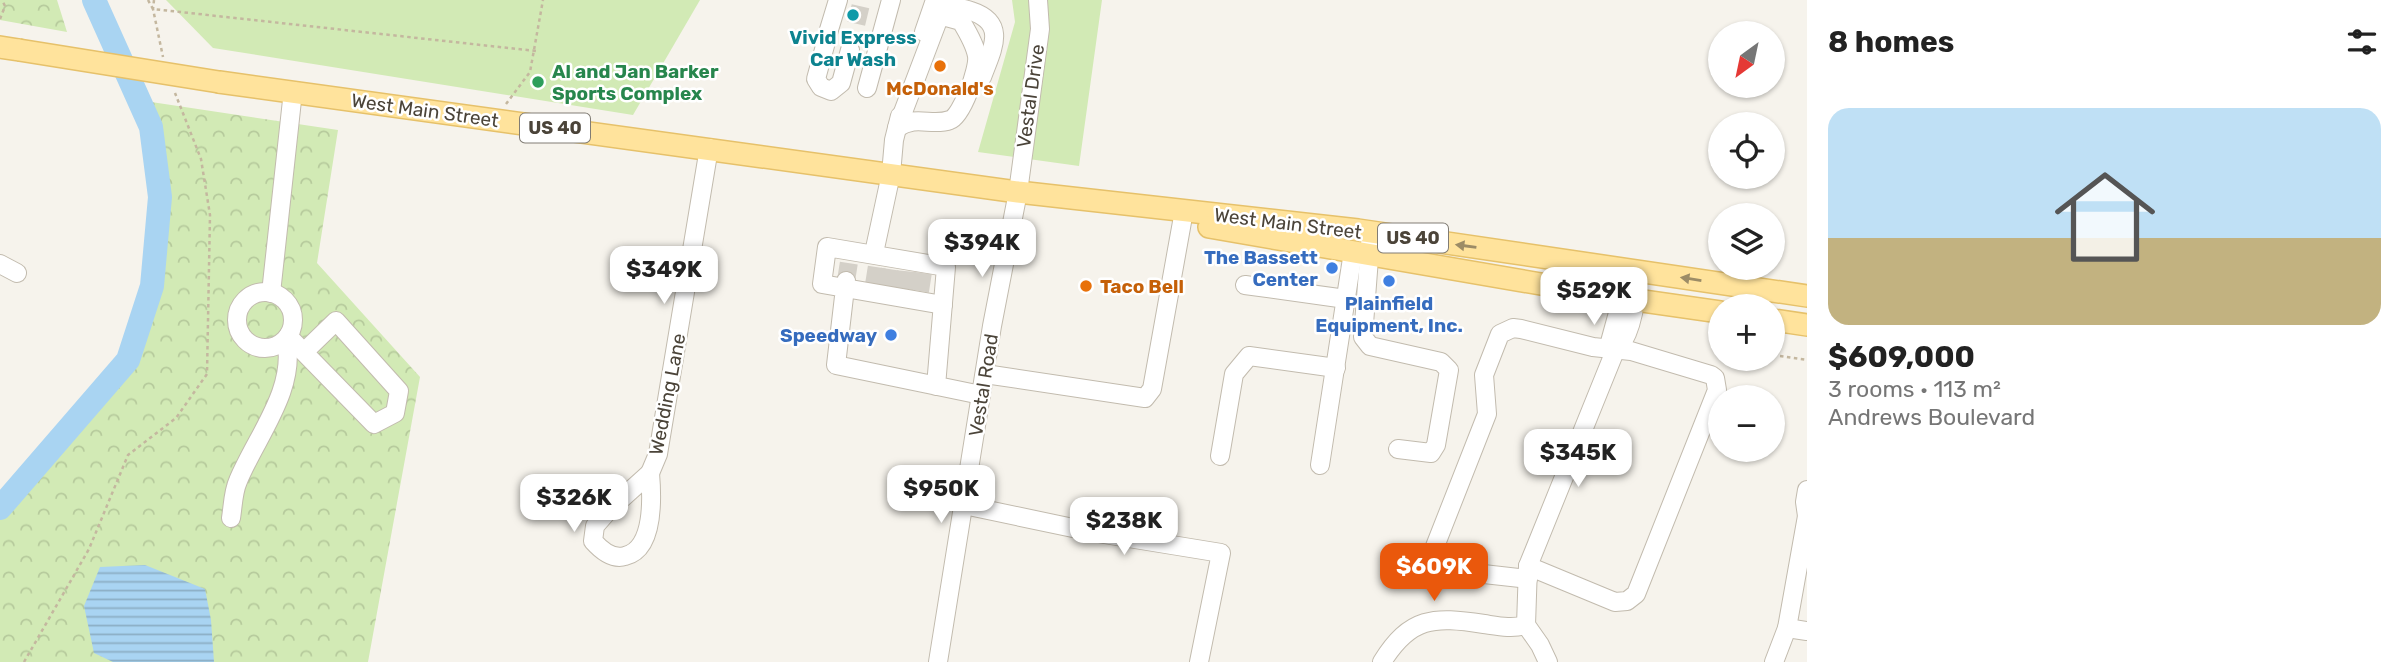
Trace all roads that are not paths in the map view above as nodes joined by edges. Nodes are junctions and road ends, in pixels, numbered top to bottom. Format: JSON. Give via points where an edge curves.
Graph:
{"nodes":[{"id":1,"x":838,"y":0,"type":"edge"},
{"id":2,"x":891,"y":0,"type":"edge"},
{"id":3,"x":935,"y":0,"type":"edge"},
{"id":4,"x":945,"y":0,"type":"edge"},
{"id":5,"x":1038,"y":0,"type":"edge"},
{"id":6,"x":9,"y":49,"type":"edge"},
{"id":7,"x":850,"y":50,"type":"tunnel mouth"},
{"id":8,"x":867,"y":88,"type":"dead end"},
{"id":9,"x":293,"y":92,"type":"junction"},
{"id":10,"x":897,"y":128,"type":"junction"},
{"id":11,"x":709,"y":148,"type":"junction"},
{"id":12,"x":891,"y":174,"type":"junction"},
{"id":13,"x":1018,"y":192,"type":"junction"},
{"id":14,"x":1182,"y":222,"type":"junction"},
{"id":15,"x":1371,"y":232,"type":"junction"},
{"id":16,"x":1361,"y":254,"type":"junction"},
{"id":17,"x":884,"y":261,"type":"junction"},
{"id":18,"x":0,"y":264,"type":"edge"},
{"id":19,"x":1638,"y":271,"type":"junction"},
{"id":20,"x":17,"y":273,"type":"dead end"},
{"id":21,"x":1245,"y":285,"type":"dead end"},
{"id":22,"x":881,"y":290,"type":"junction"},
{"id":23,"x":271,"y":293,"type":"junction"},
{"id":24,"x":1807,"y":296,"type":"edge"},
{"id":25,"x":1629,"y":298,"type":"junction"},
{"id":26,"x":1346,"y":299,"type":"junction"},
{"id":27,"x":943,"y":305,"type":"junction"},
{"id":28,"x":1708,"y":310,"type":"edge"},
{"id":29,"x":1785,"y":322,"type":"edge"},
{"id":30,"x":1807,"y":325,"type":"edge"},
{"id":31,"x":287,"y":338,"type":"junction"},
{"id":32,"x":1615,"y":351,"type":"junction"},
{"id":33,"x":304,"y":352,"type":"junction"},
{"id":34,"x":1336,"y":368,"type":"junction"},
{"id":35,"x":985,"y":374,"type":"junction"},
{"id":36,"x":936,"y":386,"type":"junction"},
{"id":37,"x":981,"y":395,"type":"junction"},
{"id":38,"x":1398,"y":449,"type":"dead end"},
{"id":39,"x":1220,"y":456,"type":"dead end"},
{"id":40,"x":1320,"y":465,"type":"dead end"},
{"id":41,"x":650,"y":473,"type":"junction"},
{"id":42,"x":1807,"y":489,"type":"edge"},
{"id":43,"x":964,"y":505,"type":"junction"},
{"id":44,"x":1807,"y":516,"type":"edge"},
{"id":45,"x":231,"y":518,"type":"dead end"},
{"id":46,"x":1528,"y":573,"type":"junction"},
{"id":47,"x":1526,"y":625,"type":"junction"},
{"id":48,"x":1787,"y":628,"type":"junction"},
{"id":49,"x":1807,"y":631,"type":"edge"},
{"id":50,"x":938,"y":662,"type":"edge"},
{"id":51,"x":1199,"y":662,"type":"edge"},
{"id":52,"x":1382,"y":662,"type":"edge"},
{"id":53,"x":1548,"y":662,"type":"edge"},
{"id":54,"x":1774,"y":662,"type":"edge"}],
"edges":[{"from":1,"to":7,"type":"street","via":[[816,79],[821,87],[831,91],[841,83]]},
{"from":2,"to":8,"type":"street"},
{"from":3,"to":10,"type":"street","via":[[909,73]]},
{"from":4,"to":10,"type":"street","via":[[989,22],[994,30],[993,49],[961,122],[950,128]]},
{"from":5,"to":13,"type":"street","name":"Vestal Drive","via":[[1040,29]]},
{"from":6,"to":9,"type":"main road","name":"West Main Street","number":"US 40","bridge":true},
{"from":9,"to":11,"type":"main road","name":"West Main Street","number":"US 40"},
{"from":9,"to":23,"type":"street"},
{"from":10,"to":10,"type":"street","via":[[907,121],[948,122],[960,112],[978,61],[961,21],[954,17],[937,20]]},
{"from":10,"to":12,"type":"street"},
{"from":11,"to":12,"type":"main road","name":"West Main Street","number":"US 40"},
{"from":11,"to":41,"type":"street","name":"Wedding Lane","via":[[660,441]]},
{"from":12,"to":13,"type":"main road","name":"West Main Street","number":"US 40"},
{"from":12,"to":17,"type":"street"},
{"from":13,"to":14,"type":"main road","name":"West Main Street","number":"US 40"},
{"from":13,"to":15,"type":"main road","name":"West Main Street","number":"US 40"},
{"from":13,"to":35,"type":"street","name":"Vestal Road"},
{"from":14,"to":16,"type":"main road","name":"West Main Street","number":"US 40"},
{"from":14,"to":35,"type":"street","via":[[1152,389],[1145,398]]},
{"from":15,"to":16,"type":"street"},
{"from":19,"to":15,"type":"main road","name":"West Main Street","number":"US 40","one_way":true},
{"from":16,"to":25,"type":"main road","name":"West Main Street","number":"US 40"},
{"from":16,"to":26,"type":"street"},
{"from":16,"to":38,"type":"street","via":[[1363,337],[1370,346],[1441,362],[1449,370],[1431,453]]},
{"from":17,"to":22,"type":"street","via":[[827,247],[822,284]]},
{"from":17,"to":27,"type":"street","via":[[946,267]]},
{"from":18,"to":20,"type":"street"},
{"from":24,"to":19,"type":"main road","name":"West Main Street","number":"US 40","one_way":true},
{"from":19,"to":25,"type":"street"},
{"from":21,"to":26,"type":"street"},
{"from":22,"to":27,"type":"street"},
{"from":22,"to":36,"type":"street","via":[[836,365]]},
{"from":23,"to":31,"type":"street","via":[[283,298],[293,313]]},
{"from":23,"to":31,"type":"street","via":[[256,293],[241,305],[239,331],[260,348]]},
{"from":25,"to":28,"type":"main road","name":"West Main Street","number":"US 40"},
{"from":25,"to":32,"type":"street","via":[[1622,345]]},
{"from":26,"to":34,"type":"street"},
{"from":27,"to":36,"type":"street"},
{"from":29,"to":30,"type":"main road"},
{"from":31,"to":33,"type":"street"},
{"from":31,"to":45,"type":"street","via":[[289,355],[280,398],[236,485]]},
{"from":32,"to":46,"type":"street"},
{"from":32,"to":46,"type":"street","via":[[1630,351],[1711,375],[1717,390],[1636,594],[1621,602]]},
{"from":32,"to":46,"type":"street","via":[[1513,328],[1500,334],[1488,361],[1483,387],[1487,414],[1432,554],[1448,570]]},
{"from":33,"to":33,"type":"street","via":[[374,424],[395,413],[399,391],[336,321]]},
{"from":34,"to":39,"type":"street","via":[[1249,356],[1234,374]]},
{"from":34,"to":40,"type":"street"},
{"from":35,"to":37,"type":"street","name":"Vestal Road"},
{"from":36,"to":37,"type":"street"},
{"from":37,"to":43,"type":"street","name":"Vestal Road"},
{"from":41,"to":41,"type":"street","name":"Wedding Lane","via":[[595,526],[593,541],[602,551],[623,557],[641,544],[652,500]]},
{"from":42,"to":44,"type":"street"},
{"from":43,"to":50,"type":"street","name":"Vestal Road"},
{"from":43,"to":51,"type":"street","via":[[1221,553]]},
{"from":44,"to":48,"type":"street"},
{"from":46,"to":47,"type":"street"},
{"from":47,"to":52,"type":"street","via":[[1515,628],[1459,620],[1419,623],[1393,644]]},
{"from":47,"to":53,"type":"street"},
{"from":48,"to":49,"type":"street"},
{"from":48,"to":54,"type":"street"}]}
